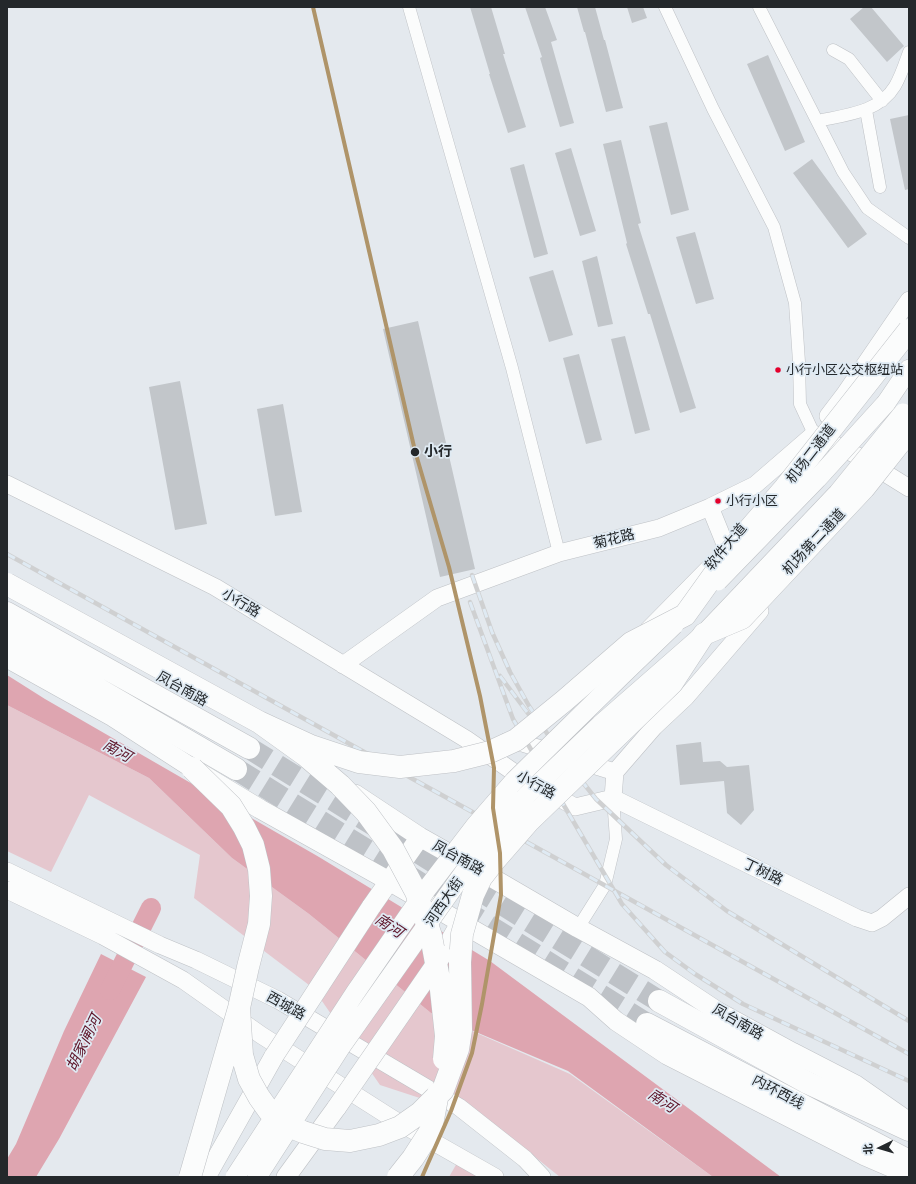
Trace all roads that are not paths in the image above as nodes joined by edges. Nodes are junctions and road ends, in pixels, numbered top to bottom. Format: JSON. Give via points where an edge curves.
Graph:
{"nodes":[{"id":1,"x":409,"y":7,"type":"edge"},
{"id":2,"x":665,"y":7,"type":"edge"},
{"id":3,"x":762,"y":8,"type":"edge"},
{"id":4,"x":833,"y":50,"type":"dead end"},
{"id":5,"x":909,"y":52,"type":"edge"},
{"id":6,"x":882,"y":101,"type":"junction"},
{"id":7,"x":866,"y":110,"type":"junction"},
{"id":8,"x":817,"y":121,"type":"junction"},
{"id":9,"x":880,"y":186,"type":"dead end"},
{"id":10,"x":909,"y":238,"type":"edge"},
{"id":11,"x":909,"y":300,"type":"edge"},
{"id":12,"x":909,"y":330,"type":"edge"},
{"id":13,"x":909,"y":369,"type":"edge"},
{"id":14,"x":909,"y":403,"type":"edge"},
{"id":15,"x":909,"y":424,"type":"edge"},
{"id":16,"x":909,"y":431,"type":"edge"},
{"id":17,"x":814,"y":434,"type":"junction"},
{"id":18,"x":877,"y":467,"type":"junction"},
{"id":19,"x":7,"y":484,"type":"edge"},
{"id":20,"x":909,"y":488,"type":"edge"},
{"id":21,"x":710,"y":507,"type":"junction"},
{"id":22,"x":728,"y":549,"type":"junction"},
{"id":23,"x":559,"y":553,"type":"junction"},
{"id":24,"x":7,"y":584,"type":"edge"},
{"id":25,"x":7,"y":593,"type":"edge"},
{"id":26,"x":7,"y":613,"type":"edge"},
{"id":27,"x":685,"y":615,"type":"junction"},
{"id":28,"x":704,"y":634,"type":"junction"},
{"id":29,"x":7,"y":636,"type":"edge"},
{"id":30,"x":7,"y":658,"type":"edge"},
{"id":31,"x":343,"y":665,"type":"junction"},
{"id":32,"x":258,"y":722,"type":"junction"},
{"id":33,"x":560,"y":736,"type":"joint"},
{"id":34,"x":466,"y":739,"type":"junction"},
{"id":35,"x":522,"y":743,"type":"junction"},
{"id":36,"x":249,"y":748,"type":"tunnel mouth"},
{"id":37,"x":192,"y":768,"type":"junction"},
{"id":38,"x":236,"y":769,"type":"tunnel mouth"},
{"id":39,"x":615,"y":772,"type":"junction"},
{"id":40,"x":613,"y":798,"type":"junction"},
{"id":41,"x":420,"y":837,"type":"junction"},
{"id":42,"x":7,"y":871,"type":"edge"},
{"id":43,"x":489,"y":876,"type":"junction"},
{"id":44,"x":389,"y":881,"type":"junction"},
{"id":45,"x":7,"y":890,"type":"edge"},
{"id":46,"x":909,"y":896,"type":"edge"},
{"id":47,"x":460,"y":923,"type":"junction"},
{"id":48,"x":578,"y":928,"type":"junction"},
{"id":49,"x":659,"y":1001,"type":"tunnel mouth"},
{"id":50,"x":240,"y":1008,"type":"junction"},
{"id":51,"x":647,"y":1024,"type":"tunnel mouth"},
{"id":52,"x":909,"y":1122,"type":"edge"},
{"id":53,"x":909,"y":1130,"type":"edge"},
{"id":54,"x":909,"y":1161,"type":"edge"},
{"id":55,"x":909,"y":1175,"type":"edge"},
{"id":56,"x":190,"y":1177,"type":"edge"},
{"id":57,"x":206,"y":1177,"type":"edge"},
{"id":58,"x":235,"y":1177,"type":"edge"},
{"id":59,"x":257,"y":1177,"type":"edge"},
{"id":60,"x":286,"y":1177,"type":"edge"},
{"id":61,"x":398,"y":1177,"type":"edge"},
{"id":62,"x":496,"y":1177,"type":"edge"},
{"id":63,"x":542,"y":1177,"type":"edge"}],
"edges":[{"from":1,"to":23,"type":"street","via":[[512,368]]},
{"from":2,"to":17,"type":"street","via":[[713,109],[774,227],[795,303],[800,404]]},
{"from":3,"to":8,"type":"street"},
{"from":4,"to":6,"type":"street","via":[[849,59]]},
{"from":5,"to":6,"type":"street","via":[[895,86]]},
{"from":6,"to":7,"type":"street"},
{"from":7,"to":8,"type":"street"},
{"from":7,"to":9,"type":"street"},
{"from":8,"to":10,"type":"street","via":[[843,172],[867,208]]},
{"from":11,"to":17,"type":"street","name":"软件大道"},
{"from":12,"to":27,"type":"highway","name":"机场二通道","bridge":true,"via":[[784,489],[733,548]]},
{"from":13,"to":27,"type":"main road","name":"软件大道","bridge":true,"via":[[886,403],[823,474]]},
{"from":14,"to":28,"type":"main road","bridge":true,"via":[[838,493]]},
{"from":15,"to":18,"type":"street"},
{"from":16,"to":28,"type":"highway","name":"机场第二通道","bridge":true,"via":[[864,488],[742,618]]},
{"from":17,"to":18,"type":"street"},
{"from":17,"to":21,"type":"street","name":"菊花路","via":[[755,485]]},
{"from":17,"to":22,"type":"street","name":"软件大道"},
{"from":18,"to":20,"type":"street"},
{"from":18,"to":39,"type":"street","via":[[793,574],[686,697],[654,727]]},
{"from":19,"to":31,"type":"street","name":"小行路","via":[[216,587]]},
{"from":21,"to":22,"type":"street"},
{"from":21,"to":23,"type":"street","name":"菊花路","via":[[659,528]]},
{"from":22,"to":35,"type":"street","name":"软件大道","via":[[570,706]]},
{"from":23,"to":31,"type":"street","name":"菊花路","via":[[437,598]]},
{"from":24,"to":32,"type":"highway","bridge":true},
{"from":25,"to":41,"type":"main road","name":"凤台南路","via":[[249,726]]},
{"from":26,"to":36,"type":"highway","name":"凤台南路"},
{"from":27,"to":32,"type":"highway","bridge":true,"via":[[630,643],[516,740],[490,752],[454,761],[400,767],[359,762],[311,746]]},
{"from":27,"to":33,"type":"main road","name":"软件大道","bridge":true},
{"from":28,"to":50,"type":"highway","bridge":true,"via":[[672,683],[529,821],[481,878],[473,895],[462,934],[461,1030],[458,1049],[443,1090],[420,1113],[400,1127],[379,1135],[350,1140],[325,1139],[284,1124],[269,1111],[249,1079],[242,1055]]},
{"from":28,"to":59,"type":"main road","name":"河西大街","bridge":true,"via":[[600,725],[528,794],[484,844],[340,1048]]},
{"from":29,"to":38,"type":"highway"},
{"from":30,"to":37,"type":"main road","via":[[113,716]]},
{"from":31,"to":34,"type":"street","name":"小行路"},
{"from":32,"to":61,"type":"highway","bridge":true,"via":[[305,755],[340,784],[366,812],[394,849],[416,892],[432,936],[446,1036],[443,1070],[431,1130]]},
{"from":33,"to":58,"type":"main road","name":"河西大街","bridge":true,"via":[[514,781],[475,826],[426,890],[342,1012]]},
{"from":34,"to":35,"type":"street","name":"小行路"},
{"from":34,"to":40,"type":"street","name":"小行路","via":[[512,771],[575,807]]},
{"from":35,"to":39,"type":"street","name":"小行路"},
{"from":37,"to":44,"type":"main road","bridge":true},
{"from":37,"to":50,"type":"highway","bridge":true,"via":[[231,806],[253,844],[259,869],[262,896],[259,924]]},
{"from":39,"to":40,"type":"street"},
{"from":40,"to":46,"type":"street","name":"丁树路","via":[[857,918],[872,923]]},
{"from":40,"to":48,"type":"street","via":[[616,839],[605,885]]},
{"from":41,"to":43,"type":"main road","name":"凤台南路"},
{"from":41,"to":44,"type":"main road"},
{"from":42,"to":63,"type":"street","name":"西城路","via":[[278,1000],[459,1107],[525,1159]]},
{"from":43,"to":47,"type":"main road"},
{"from":43,"to":48,"type":"main road","name":"凤台南路"},
{"from":44,"to":47,"type":"main road"},
{"from":44,"to":57,"type":"main road","bridge":true,"via":[[274,1056]]},
{"from":45,"to":62,"type":"street","via":[[103,936],[183,980],[261,1035],[393,1119]]},
{"from":47,"to":55,"type":"main road","via":[[589,997],[616,1021],[667,1055],[858,1152]]},
{"from":47,"to":60,"type":"main road","bridge":true,"via":[[442,955]]},
{"from":48,"to":52,"type":"main road","name":"凤台南路","via":[[655,970],[717,1011],[856,1085]]},
{"from":49,"to":53,"type":"highway","name":"内环西线","via":[[808,1083]]},
{"from":50,"to":56,"type":"highway","bridge":true},
{"from":51,"to":54,"type":"highway","name":"内环西线"}]}
